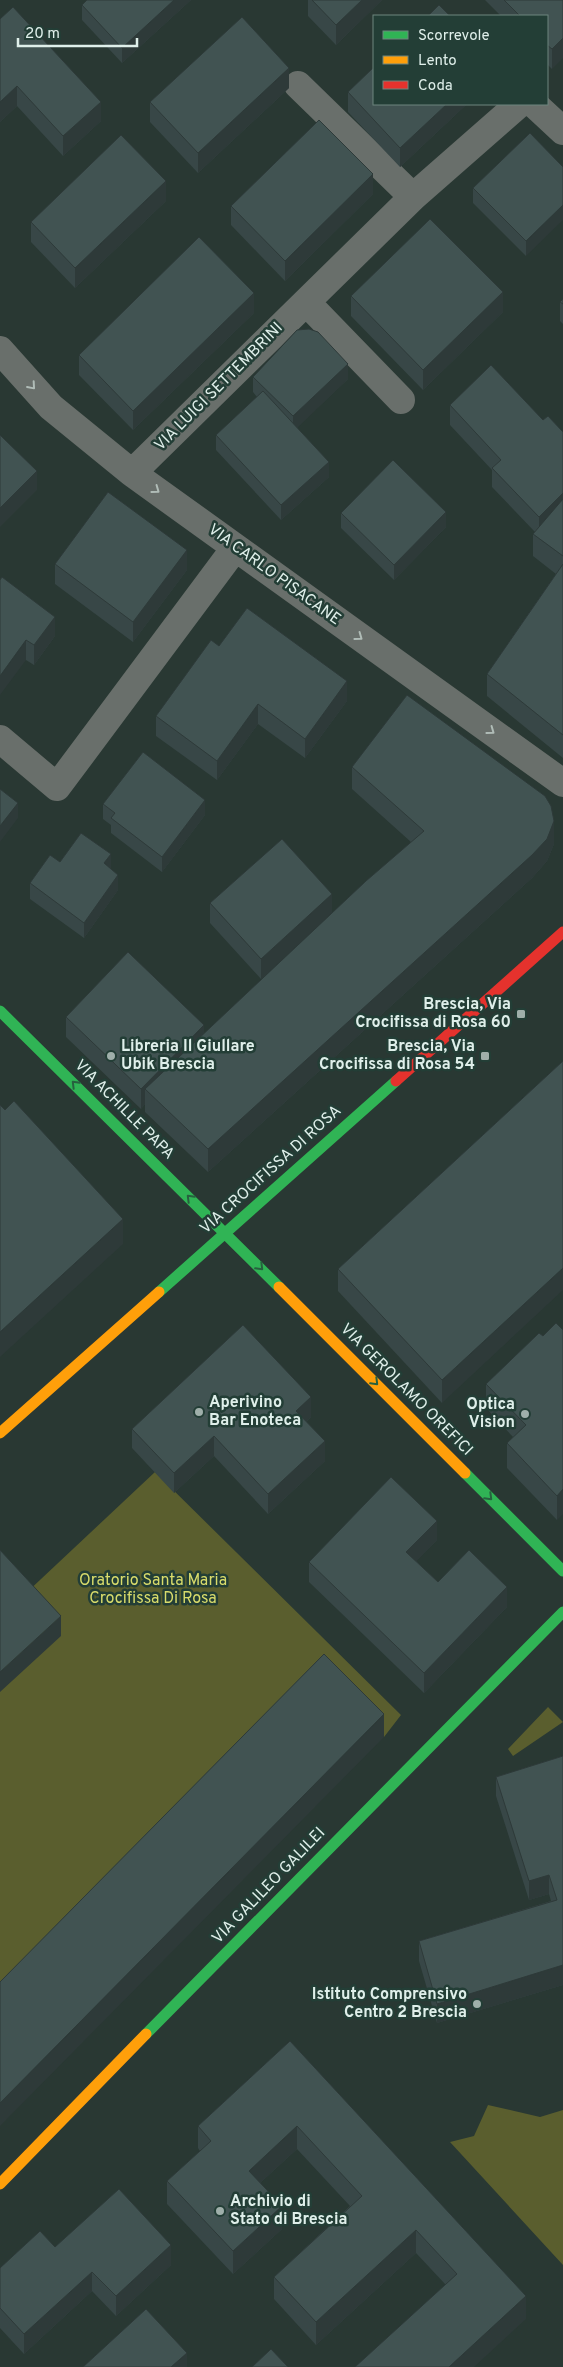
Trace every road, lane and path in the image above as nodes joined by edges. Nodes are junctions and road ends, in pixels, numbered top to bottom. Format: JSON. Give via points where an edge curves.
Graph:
{"nodes":[{"id":1,"x":298,"y":85,"type":"dead end"},
{"id":2,"x":518,"y":105,"type":"edge"},
{"id":3,"x":535,"y":105,"type":"edge"},
{"id":4,"x":563,"y":131,"type":"edge"},
{"id":5,"x":413,"y":197,"type":"junction"},
{"id":6,"x":306,"y":302,"type":"junction"},
{"id":7,"x":0,"y":350,"type":"edge"},
{"id":8,"x":400,"y":400,"type":"dead end"},
{"id":9,"x":132,"y":473,"type":"junction"},
{"id":10,"x":236,"y":548,"type":"junction"},
{"id":11,"x":0,"y":739,"type":"edge"},
{"id":12,"x":563,"y":783,"type":"edge"},
{"id":13,"x":563,"y":932,"type":"edge"},
{"id":14,"x":0,"y":1011,"type":"edge"},
{"id":15,"x":225,"y":1232,"type":"junction"},
{"id":16,"x":0,"y":1433,"type":"edge"},
{"id":17,"x":563,"y":1571,"type":"edge"},
{"id":18,"x":563,"y":1612,"type":"edge"},
{"id":19,"x":0,"y":2184,"type":"edge"}],
"edges":[{"from":1,"to":5,"type":"street"},
{"from":2,"to":5,"type":"street","name":"VIA LUIGI SETTEMBRINI"},
{"from":3,"to":4,"type":"street"},
{"from":5,"to":6,"type":"street","name":"VIA LUIGI SETTEMBRINI"},
{"from":6,"to":8,"type":"street"},
{"from":6,"to":9,"type":"street","name":"VIA LUIGI SETTEMBRINI"},
{"from":7,"to":9,"type":"street","name":"VIA CARLO PISACANE","one_way":true,"via":[[51,407]]},
{"from":9,"to":10,"type":"street","name":"VIA CARLO PISACANE","one_way":true},
{"from":10,"to":11,"type":"street","via":[[57,787]]},
{"from":10,"to":12,"type":"street","name":"VIA CARLO PISACANE","one_way":true},
{"from":13,"to":15,"type":"street","name":"VIA CROCIFISSA DI ROSA"},
{"from":15,"to":14,"type":"street","name":"VIA ACHILLE PAPA","one_way":true},
{"from":15,"to":16,"type":"street","name":"VIA CROCIFISSA DI ROSA"},
{"from":15,"to":17,"type":"street","name":"VIA GEROLAMO OREFICI","one_way":true},
{"from":18,"to":19,"type":"street","name":"VIA GALILEO GALILEI"}]}
